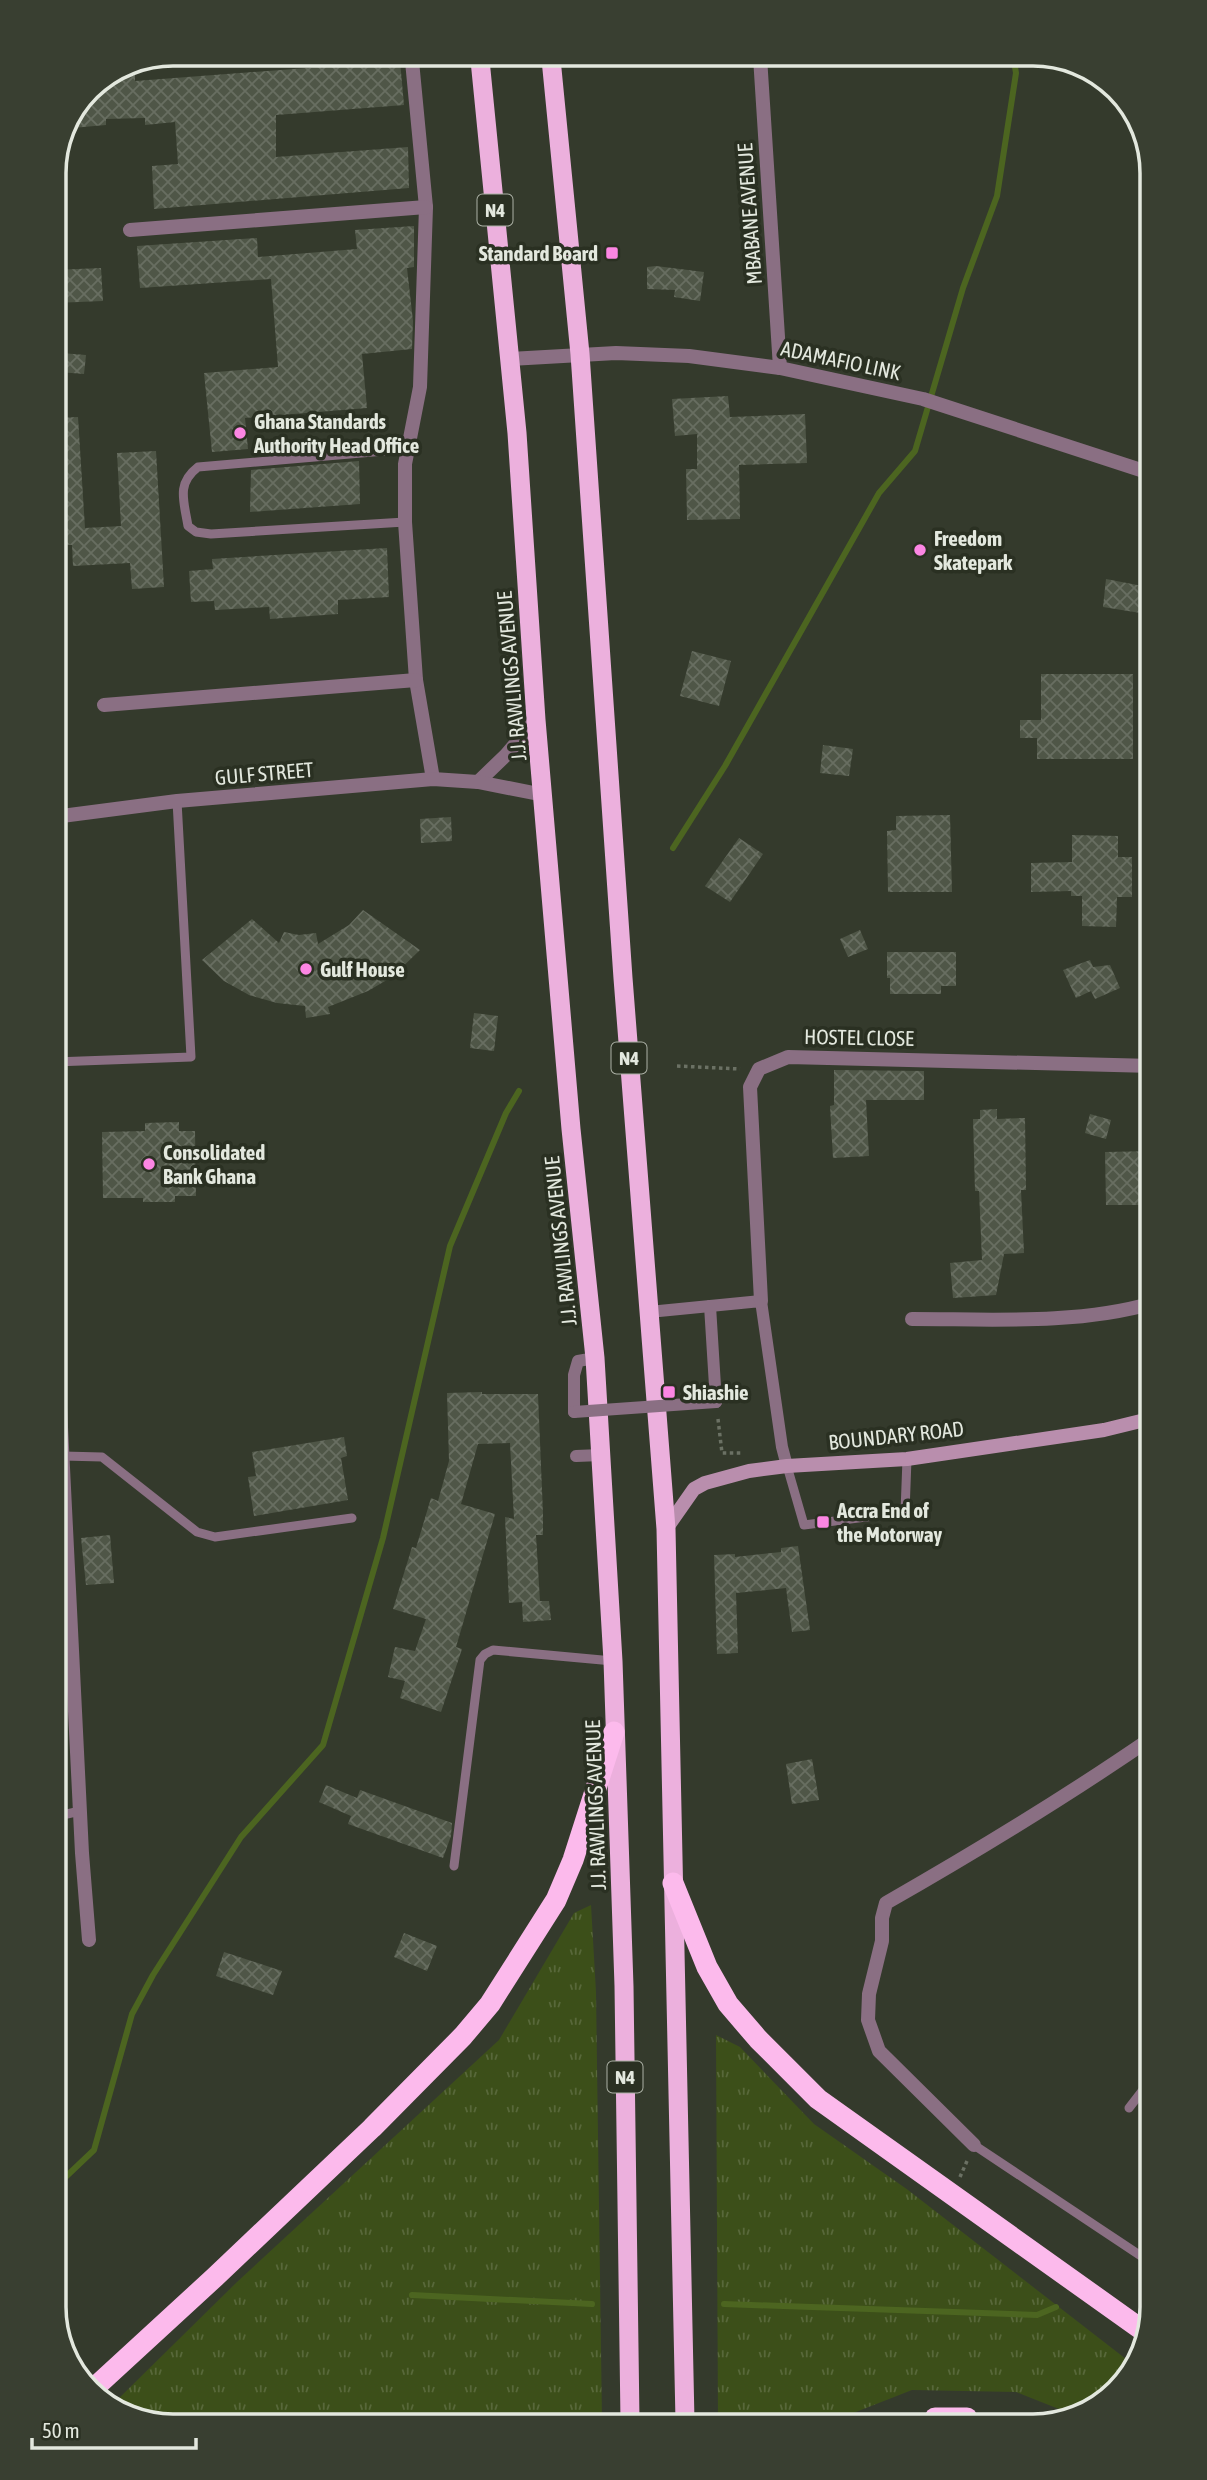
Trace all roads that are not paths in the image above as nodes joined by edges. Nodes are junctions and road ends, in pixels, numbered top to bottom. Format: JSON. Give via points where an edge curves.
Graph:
{"nodes":[{"id":1,"x":413,"y":66,"type":"edge"},
{"id":2,"x":481,"y":66,"type":"edge"},
{"id":3,"x":552,"y":66,"type":"edge"},
{"id":4,"x":761,"y":67,"type":"edge"},
{"id":5,"x":426,"y":207,"type":"junction"},
{"id":6,"x":130,"y":230,"type":"dead end"},
{"id":7,"x":580,"y":354,"type":"junction"},
{"id":8,"x":510,"y":359,"type":"junction"},
{"id":9,"x":780,"y":368,"type":"junction"},
{"id":10,"x":408,"y":449,"type":"junction"},
{"id":11,"x":1140,"y":470,"type":"edge"},
{"id":12,"x":405,"y":522,"type":"junction"},
{"id":13,"x":416,"y":680,"type":"junction"},
{"id":14,"x":104,"y":705,"type":"dead end"},
{"id":15,"x":536,"y":720,"type":"junction"},
{"id":16,"x":433,"y":779,"type":"junction"},
{"id":17,"x":478,"y":782,"type":"junction"},
{"id":18,"x":544,"y":795,"type":"junction"},
{"id":19,"x":177,"y":801,"type":"junction"},
{"id":20,"x":67,"y":815,"type":"edge"},
{"id":21,"x":67,"y":1062,"type":"edge"},
{"id":22,"x":1140,"y":1066,"type":"edge"},
{"id":23,"x":761,"y":1301,"type":"junction"},
{"id":24,"x":710,"y":1306,"type":"junction"},
{"id":25,"x":1140,"y":1307,"type":"edge"},
{"id":26,"x":649,"y":1312,"type":"junction"},
{"id":27,"x":912,"y":1319,"type":"dead end"},
{"id":28,"x":595,"y":1357,"type":"junction"},
{"id":29,"x":1140,"y":1421,"type":"edge"},
{"id":30,"x":601,"y":1455,"type":"junction"},
{"id":31,"x":576,"y":1456,"type":"dead end"},
{"id":32,"x":66,"y":1457,"type":"edge"},
{"id":33,"x":907,"y":1459,"type":"junction"},
{"id":34,"x":787,"y":1466,"type":"junction"},
{"id":35,"x":352,"y":1518,"type":"dead end"},
{"id":36,"x":666,"y":1529,"type":"junction"},
{"id":37,"x":66,"y":1600,"type":"edge"},
{"id":38,"x":613,"y":1661,"type":"junction"},
{"id":39,"x":614,"y":1732,"type":"junction"},
{"id":40,"x":1140,"y":1746,"type":"edge"},
{"id":41,"x":80,"y":1811,"type":"junction"},
{"id":42,"x":66,"y":1814,"type":"edge"},
{"id":43,"x":454,"y":1866,"type":"dead end"},
{"id":44,"x":673,"y":1883,"type":"junction"},
{"id":45,"x":89,"y":1940,"type":"dead end"},
{"id":46,"x":1140,"y":2094,"type":"edge"},
{"id":47,"x":1129,"y":2108,"type":"dead end"},
{"id":48,"x":974,"y":2146,"type":"joint"},
{"id":49,"x":1140,"y":2255,"type":"edge"},
{"id":50,"x":1138,"y":2327,"type":"edge"},
{"id":51,"x":99,"y":2383,"type":"edge"},
{"id":52,"x":630,"y":2414,"type":"edge"},
{"id":53,"x":685,"y":2414,"type":"edge"}],
"edges":[{"from":1,"to":5,"type":"street"},
{"from":2,"to":8,"type":"highway","name":"J.J. RAWLINGS AVENUE","number":"N4"},
{"from":3,"to":7,"type":"highway","number":"N4"},
{"from":4,"to":9,"type":"street","name":"MBABANE AVENUE"},
{"from":5,"to":6,"type":"street"},
{"from":5,"to":10,"type":"street","via":[[420,387]]},
{"from":7,"to":8,"type":"street","name":"ADAMAFIO LINK"},
{"from":7,"to":9,"type":"street","name":"ADAMAFIO LINK","via":[[689,356]]},
{"from":7,"to":26,"type":"highway","number":"N4"},
{"from":8,"to":15,"type":"highway","name":"J.J. RAWLINGS AVENUE","number":"N4"},
{"from":9,"to":11,"type":"street","name":"ADAMAFIO LINK","via":[[923,398]]},
{"from":10,"to":12,"type":"street"},
{"from":10,"to":12,"type":"lane","via":[[198,467],[187,475],[183,487],[188,526],[196,532]]},
{"from":12,"to":13,"type":"street"},
{"from":13,"to":14,"type":"street"},
{"from":13,"to":16,"type":"street"},
{"from":15,"to":17,"type":"street"},
{"from":15,"to":18,"type":"highway","name":"J.J. RAWLINGS AVENUE","number":"N4"},
{"from":16,"to":17,"type":"street","name":"GULF STREET"},
{"from":16,"to":19,"type":"street","name":"GULF STREET"},
{"from":17,"to":18,"type":"street","name":"GULF STREET"},
{"from":18,"to":28,"type":"highway","name":"J.J. RAWLINGS AVENUE","number":"N4"},
{"from":19,"to":20,"type":"street","name":"GULF STREET"},
{"from":19,"to":21,"type":"lane","via":[[191,1057]]},
{"from":22,"to":23,"type":"street","name":"HOSTEL CLOSE","via":[[788,1057],[759,1069],[750,1087]]},
{"from":23,"to":24,"type":"street"},
{"from":23,"to":34,"type":"street"},
{"from":24,"to":26,"type":"street"},
{"from":24,"to":28,"type":"street","bridge":true,"via":[[716,1402],[574,1412],[578,1362]]},
{"from":25,"to":27,"type":"street","via":[[1026,1320]]},
{"from":26,"to":36,"type":"highway","number":"N4"},
{"from":28,"to":30,"type":"highway","name":"J.J. RAWLINGS AVENUE","number":"N4"},
{"from":29,"to":33,"type":"main road","name":"BOUNDARY ROAD"},
{"from":30,"to":31,"type":"street"},
{"from":30,"to":38,"type":"highway","name":"J.J. RAWLINGS AVENUE","number":"N4"},
{"from":32,"to":35,"type":"lane","via":[[102,1457],[197,1532],[215,1536]]},
{"from":33,"to":34,"type":"main road","name":"BOUNDARY ROAD"},
{"from":33,"to":34,"type":"lane","via":[[905,1512],[804,1525]]},
{"from":34,"to":36,"type":"main road","name":"BOUNDARY ROAD","via":[[705,1483],[688,1496]]},
{"from":36,"to":44,"type":"highway","number":"N4"},
{"from":37,"to":41,"type":"street"},
{"from":38,"to":39,"type":"highway","name":"J.J. RAWLINGS AVENUE","number":"N4"},
{"from":38,"to":43,"type":"lane","via":[[493,1650],[485,1654],[480,1661]]},
{"from":39,"to":51,"type":"highway","via":[[556,1900],[490,2004],[372,2128]]},
{"from":39,"to":52,"type":"highway","name":"J.J. RAWLINGS AVENUE","number":"N4","via":[[624,1986]]},
{"from":40,"to":48,"type":"street","via":[[886,1903],[869,1994],[868,2020],[879,2051]]},
{"from":41,"to":42,"type":"lane"},
{"from":41,"to":45,"type":"street"},
{"from":44,"to":50,"type":"highway","via":[[707,1968],[728,2004],[818,2099]]},
{"from":44,"to":53,"type":"highway","number":"N4"},
{"from":46,"to":47,"type":"lane"},
{"from":48,"to":49,"type":"lane"}]}
